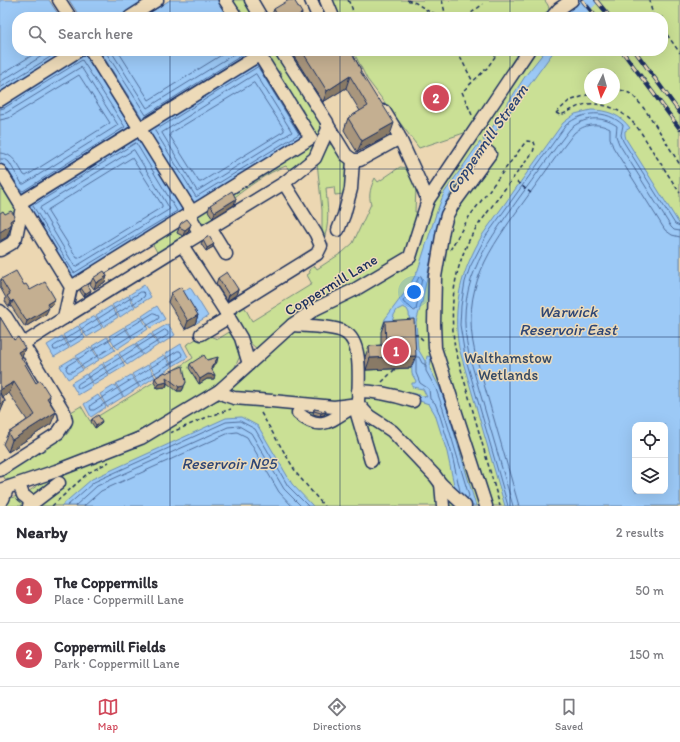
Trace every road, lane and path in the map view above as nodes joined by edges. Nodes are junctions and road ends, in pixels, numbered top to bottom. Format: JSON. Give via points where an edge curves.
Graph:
{"nodes":[{"id":1,"x":59,"y":0,"type":"edge"},
{"id":2,"x":156,"y":0,"type":"edge"},
{"id":3,"x":225,"y":0,"type":"edge"},
{"id":4,"x":251,"y":0,"type":"edge"},
{"id":5,"x":311,"y":0,"type":"edge"},
{"id":6,"x":326,"y":0,"type":"edge"},
{"id":7,"x":348,"y":0,"type":"edge"},
{"id":8,"x":407,"y":0,"type":"edge"},
{"id":9,"x":442,"y":0,"type":"edge"},
{"id":10,"x":572,"y":0,"type":"edge"},
{"id":11,"x":650,"y":0,"type":"edge"},
{"id":12,"x":482,"y":4,"type":"dead end"},
{"id":13,"x":557,"y":7,"type":"edge"},
{"id":14,"x":67,"y":12,"type":"edge"},
{"id":15,"x":138,"y":12,"type":"edge"},
{"id":16,"x":233,"y":12,"type":"edge"},
{"id":17,"x":258,"y":12,"type":"edge"},
{"id":18,"x":316,"y":12,"type":"edge"},
{"id":19,"x":331,"y":12,"type":"edge"},
{"id":20,"x":352,"y":12,"type":"edge"},
{"id":21,"x":431,"y":12,"type":"edge"},
{"id":22,"x":444,"y":12,"type":"edge"},
{"id":23,"x":474,"y":12,"type":"edge"},
{"id":24,"x":652,"y":12,"type":"edge"},
{"id":25,"x":668,"y":36,"type":"edge"},
{"id":26,"x":680,"y":54,"type":"edge"},
{"id":27,"x":70,"y":56,"type":"edge"},
{"id":28,"x":94,"y":56,"type":"edge"},
{"id":29,"x":253,"y":56,"type":"edge"},
{"id":30,"x":260,"y":56,"type":"edge"},
{"id":31,"x":284,"y":56,"type":"edge"},
{"id":32,"x":460,"y":56,"type":"edge"},
{"id":33,"x":495,"y":56,"type":"edge"},
{"id":34,"x":525,"y":56,"type":"edge"},
{"id":35,"x":473,"y":82,"type":"junction"},
{"id":36,"x":620,"y":90,"type":"edge"},
{"id":37,"x":584,"y":96,"type":"edge"},
{"id":38,"x":0,"y":100,"type":"edge"},
{"id":39,"x":377,"y":100,"type":"edge"},
{"id":40,"x":588,"y":104,"type":"edge"},
{"id":41,"x":588,"y":104,"type":"edge"},
{"id":42,"x":327,"y":124,"type":"junction"},
{"id":43,"x":479,"y":124,"type":"junction"},
{"id":44,"x":140,"y":129,"type":"junction"},
{"id":45,"x":400,"y":138,"type":"junction"},
{"id":46,"x":488,"y":152,"type":"dead end"},
{"id":47,"x":353,"y":160,"type":"junction"},
{"id":48,"x":680,"y":165,"type":"edge"},
{"id":49,"x":0,"y":171,"type":"edge"},
{"id":50,"x":517,"y":182,"type":"dead end"},
{"id":51,"x":284,"y":183,"type":"junction"},
{"id":52,"x":531,"y":193,"type":"dead end"},
{"id":53,"x":680,"y":193,"type":"edge"},
{"id":54,"x":428,"y":200,"type":"junction"},
{"id":55,"x":21,"y":205,"type":"junction"},
{"id":56,"x":190,"y":212,"type":"junction"},
{"id":57,"x":338,"y":230,"type":"dead end"},
{"id":58,"x":205,"y":231,"type":"junction"},
{"id":59,"x":182,"y":245,"type":"junction"},
{"id":60,"x":0,"y":250,"type":"edge"},
{"id":61,"x":450,"y":250,"type":"dead end"},
{"id":62,"x":226,"y":254,"type":"dead end"},
{"id":63,"x":71,"y":287,"type":"junction"},
{"id":64,"x":0,"y":312,"type":"edge"},
{"id":65,"x":227,"y":314,"type":"junction"},
{"id":66,"x":64,"y":318,"type":"junction"},
{"id":67,"x":292,"y":325,"type":"junction"},
{"id":68,"x":201,"y":334,"type":"dead end"},
{"id":69,"x":418,"y":335,"type":"dead end"},
{"id":70,"x":410,"y":336,"type":"edge"},
{"id":71,"x":23,"y":344,"type":"junction"},
{"id":72,"x":249,"y":364,"type":"junction"},
{"id":73,"x":395,"y":370,"type":"dead end"},
{"id":74,"x":219,"y":391,"type":"junction"},
{"id":75,"x":358,"y":391,"type":"junction"},
{"id":76,"x":373,"y":391,"type":"junction"},
{"id":77,"x":413,"y":401,"type":"dead end"},
{"id":78,"x":358,"y":404,"type":"junction"},
{"id":79,"x":260,"y":412,"type":"dead end"},
{"id":80,"x":298,"y":413,"type":"dead end"},
{"id":81,"x":371,"y":461,"type":"dead end"},
{"id":82,"x":0,"y":470,"type":"edge"},
{"id":83,"x":59,"y":483,"type":"dead end"},
{"id":84,"x":19,"y":484,"type":"junction"},
{"id":85,"x":441,"y":484,"type":"junction"},
{"id":86,"x":3,"y":490,"type":"edge"},
{"id":87,"x":0,"y":502,"type":"edge"},
{"id":88,"x":31,"y":504,"type":"edge"},
{"id":89,"x":324,"y":506,"type":"edge"},
{"id":90,"x":443,"y":506,"type":"edge"},
{"id":91,"x":465,"y":506,"type":"edge"},
{"id":92,"x":486,"y":506,"type":"edge"},
{"id":93,"x":500,"y":506,"type":"edge"}],
"edges":[{"from":1,"to":14,"type":"street"},
{"from":2,"to":15,"type":"street"},
{"from":3,"to":16,"type":"street"},
{"from":4,"to":17,"type":"street"},
{"from":5,"to":18,"type":"street"},
{"from":6,"to":19,"type":"street"},
{"from":7,"to":20,"type":"path"},
{"from":8,"to":21,"type":"path"},
{"from":9,"to":22,"type":"path"},
{"from":10,"to":13,"type":"street"},
{"from":11,"to":24,"type":"path"},
{"from":12,"to":23,"type":"path"},
{"from":25,"to":26,"type":"path"},
{"from":27,"to":38,"type":"street"},
{"from":28,"to":44,"type":"street"},
{"from":29,"to":44,"type":"street"},
{"from":30,"to":56,"type":"street","via":[[311,138]]},
{"from":31,"to":42,"type":"street"},
{"from":32,"to":35,"type":"path"},
{"from":33,"to":35,"type":"path"},
{"from":34,"to":43,"type":"street","name":"Coppermill Lane"},
{"from":35,"to":43,"type":"path","via":[[462,92]]},
{"from":36,"to":48,"type":"path","via":[[635,98]]},
{"from":37,"to":40,"type":"path","via":[[569,101],[556,113],[560,115],[574,107]]},
{"from":39,"to":45,"type":"street"},
{"from":41,"to":53,"type":"path","via":[[614,108],[631,120]]},
{"from":42,"to":47,"type":"street","via":[[346,155]]},
{"from":42,"to":51,"type":"street","via":[[326,136],[315,158]]},
{"from":43,"to":54,"type":"street","name":"Coppermill Lane"},
{"from":44,"to":55,"type":"street"},
{"from":44,"to":56,"type":"street"},
{"from":45,"to":47,"type":"street","via":[[360,160]]},
{"from":45,"to":54,"type":"street"},
{"from":46,"to":92,"type":"street","via":[[490,154],[447,214],[435,277],[434,324],[435,348]]},
{"from":47,"to":57,"type":"street","via":[[351,189]]},
{"from":49,"to":55,"type":"street"},
{"from":50,"to":52,"type":"path"},
{"from":51,"to":58,"type":"street"},
{"from":51,"to":65,"type":"street","via":[[321,246],[317,254]]},
{"from":54,"to":67,"type":"street","name":"Coppermill Lane","via":[[410,257],[356,289],[315,309]]},
{"from":55,"to":60,"type":"street","via":[[16,237],[12,243]]},
{"from":55,"to":63,"type":"street"},
{"from":56,"to":58,"type":"street","via":[[191,218]]},
{"from":56,"to":63,"type":"street"},
{"from":58,"to":59,"type":"street"},
{"from":58,"to":62,"type":"street"},
{"from":59,"to":65,"type":"street"},
{"from":59,"to":66,"type":"street"},
{"from":61,"to":93,"type":"path","via":[[480,202],[524,144],[532,141],[535,145],[533,152],[473,233],[460,263],[453,292],[452,331],[455,348]]},
{"from":63,"to":66,"type":"street"},
{"from":64,"to":71,"type":"street"},
{"from":65,"to":68,"type":"street"},
{"from":65,"to":72,"type":"street","via":[[241,338]]},
{"from":66,"to":71,"type":"street"},
{"from":67,"to":72,"type":"street","name":"Coppermill Lane"},
{"from":67,"to":75,"type":"street","via":[[344,331],[351,337],[356,344],[358,359]]},
{"from":69,"to":70,"type":"path"},
{"from":71,"to":82,"type":"street","via":[[64,412],[66,421],[58,433]]},
{"from":72,"to":74,"type":"street","name":"Coppermill Lane"},
{"from":73,"to":76,"type":"path"},
{"from":74,"to":78,"type":"street","via":[[234,398],[272,402],[334,407]]},
{"from":74,"to":84,"type":"street","name":"Coppermill Lane","via":[[141,438]]},
{"from":75,"to":76,"type":"street"},
{"from":75,"to":78,"type":"street"},
{"from":76,"to":77,"type":"street","via":[[394,394]]},
{"from":78,"to":80,"type":"street","via":[[323,424],[313,424]]},
{"from":78,"to":81,"type":"street","via":[[357,414]]},
{"from":78,"to":85,"type":"street","via":[[369,416],[392,431]]},
{"from":79,"to":89,"type":"path","via":[[297,474]]},
{"from":83,"to":88,"type":"street"},
{"from":84,"to":86,"type":"street","name":"Coppermill Lane"},
{"from":84,"to":88,"type":"street","via":[[23,495]]},
{"from":85,"to":90,"type":"street"},
{"from":85,"to":91,"type":"street"},
{"from":86,"to":87,"type":"street","via":[[3,500]]}]}
